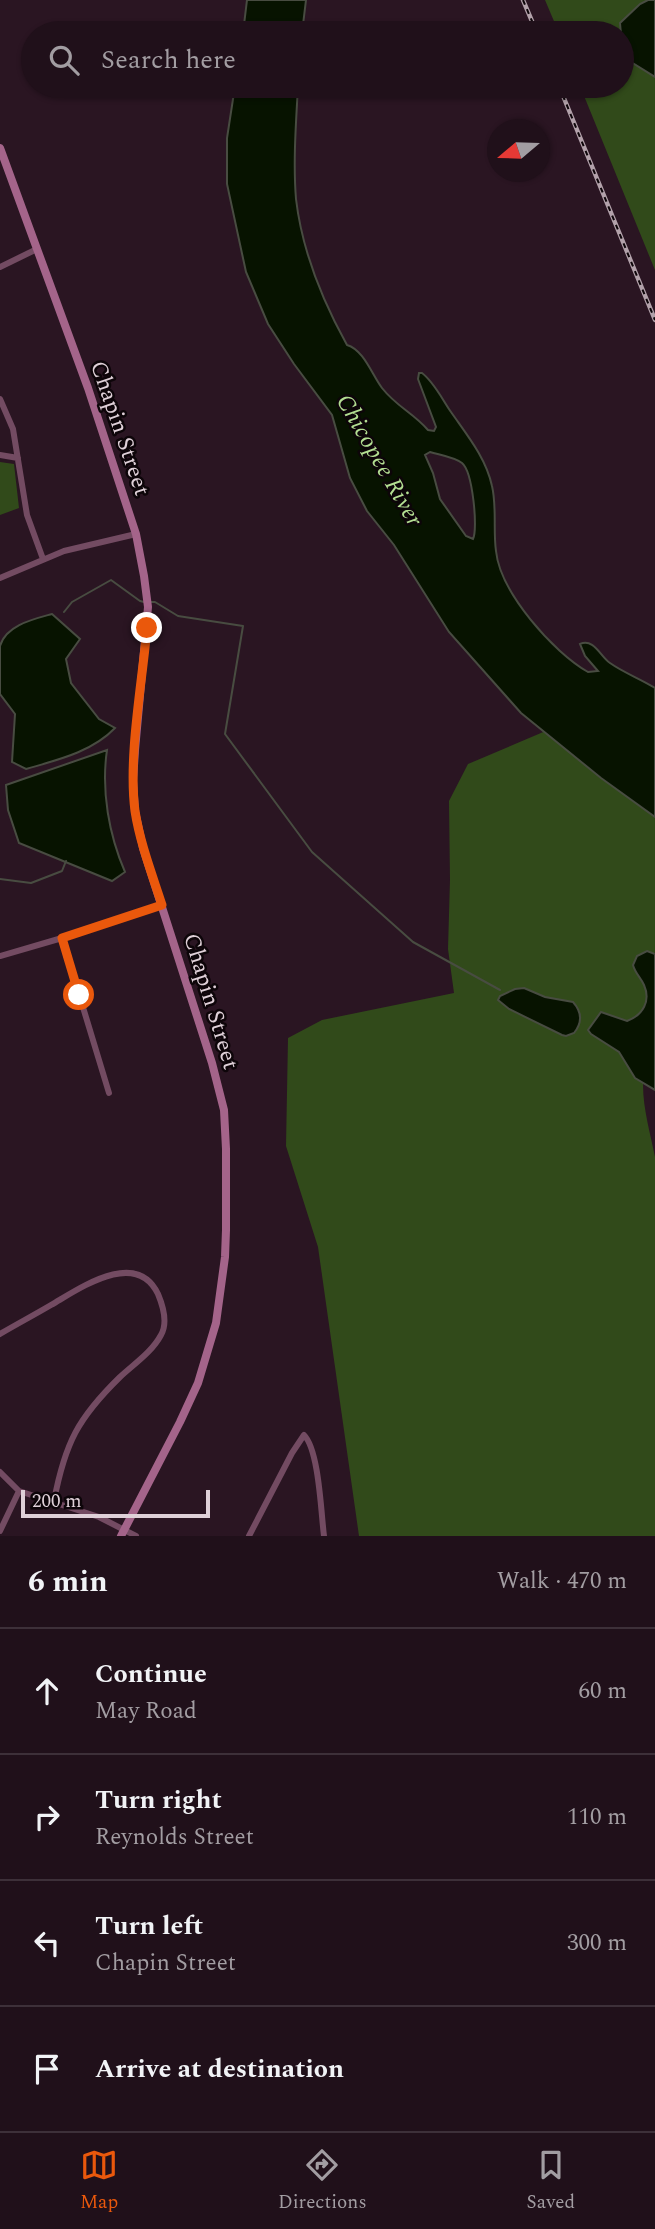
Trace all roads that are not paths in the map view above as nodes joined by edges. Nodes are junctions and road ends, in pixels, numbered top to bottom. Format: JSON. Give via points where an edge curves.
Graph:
{"nodes":[{"id":1,"x":0,"y":148,"type":"edge"},
{"id":2,"x":37,"y":249,"type":"junction"},
{"id":3,"x":0,"y":267,"type":"edge"},
{"id":4,"x":0,"y":399,"type":"edge"},
{"id":5,"x":0,"y":456,"type":"edge"},
{"id":6,"x":18,"y":458,"type":"junction"},
{"id":7,"x":136,"y":534,"type":"junction"},
{"id":8,"x":43,"y":559,"type":"junction"},
{"id":9,"x":0,"y":578,"type":"edge"},
{"id":10,"x":162,"y":905,"type":"junction"},
{"id":11,"x":62,"y":938,"type":"junction"},
{"id":12,"x":0,"y":956,"type":"edge"},
{"id":13,"x":109,"y":1093,"type":"dead end"},
{"id":14,"x":0,"y":1334,"type":"edge"},
{"id":15,"x":0,"y":1472,"type":"edge"},
{"id":16,"x":19,"y":1491,"type":"junction"},
{"id":17,"x":54,"y":1501,"type":"junction"},
{"id":18,"x":0,"y":1531,"type":"edge"},
{"id":19,"x":122,"y":1533,"type":"edge"},
{"id":20,"x":135,"y":1536,"type":"edge"},
{"id":21,"x":249,"y":1536,"type":"edge"},
{"id":22,"x":324,"y":1536,"type":"edge"}],
"edges":[{"from":1,"to":2,"type":"main road","name":"Chapin Street"},
{"from":2,"to":3,"type":"street"},
{"from":2,"to":7,"type":"main road","name":"Chapin Street"},
{"from":4,"to":6,"type":"street","via":[[10,419]]},
{"from":5,"to":6,"type":"street"},
{"from":6,"to":8,"type":"street","via":[[27,515]]},
{"from":7,"to":8,"type":"street"},
{"from":7,"to":10,"type":"main road","name":"Chapin Street","via":[[147,602],[134,797],[143,848]]},
{"from":8,"to":9,"type":"street"},
{"from":10,"to":11,"type":"street"},
{"from":10,"to":19,"type":"main road","name":"Chapin Street","via":[[224,1110],[225,1257],[216,1323],[198,1382]]},
{"from":11,"to":12,"type":"street"},
{"from":11,"to":13,"type":"street"},
{"from":14,"to":17,"type":"street","via":[[114,1273],[135,1274],[148,1281],[161,1304],[164,1322],[159,1338],[99,1398],[78,1427],[61,1465]]},
{"from":15,"to":16,"type":"street"},
{"from":16,"to":17,"type":"street"},
{"from":16,"to":18,"type":"street"},
{"from":17,"to":19,"type":"street","via":[[99,1517]]},
{"from":19,"to":20,"type":"street"},
{"from":21,"to":22,"type":"street","via":[[304,1435],[315,1458]]}]}
